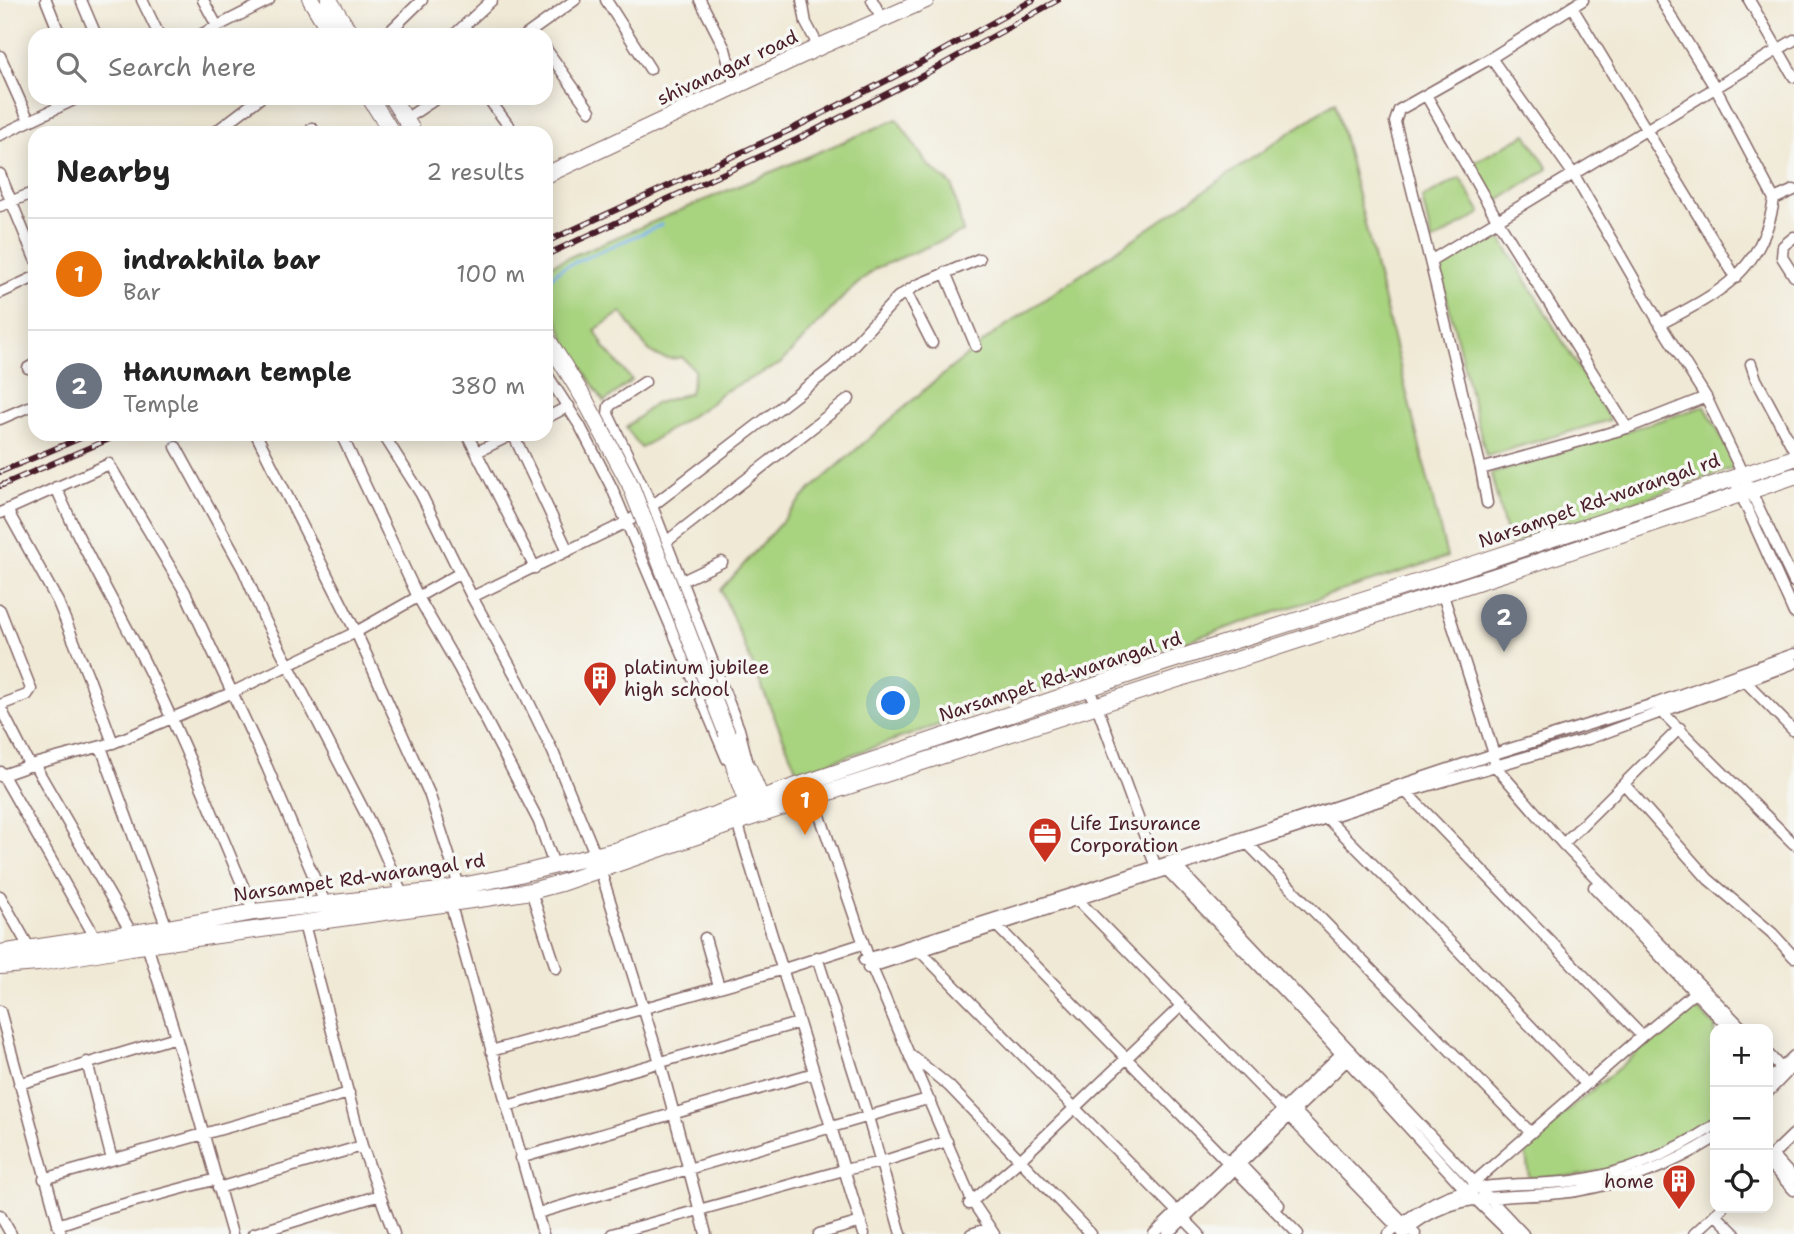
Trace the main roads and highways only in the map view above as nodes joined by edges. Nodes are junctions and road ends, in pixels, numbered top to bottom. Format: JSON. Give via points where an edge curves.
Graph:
{"nodes":[{"id":1,"x":311,"y":0,"type":"edge"},
{"id":2,"x":926,"y":0,"type":"edge"},
{"id":3,"x":335,"y":4,"type":"edge"},
{"id":4,"x":328,"y":28,"type":"edge"},
{"id":5,"x":347,"y":28,"type":"edge"},
{"id":6,"x":356,"y":28,"type":"edge"},
{"id":7,"x":374,"y":105,"type":"edge"},
{"id":8,"x":396,"y":105,"type":"edge"},
{"id":9,"x":407,"y":105,"type":"edge"},
{"id":10,"x":388,"y":126,"type":"edge"},
{"id":11,"x":410,"y":126,"type":"edge"},
{"id":12,"x":421,"y":126,"type":"edge"},
{"id":13,"x":553,"y":172,"type":"edge"},
{"id":14,"x":553,"y":348,"type":"edge"},
{"id":15,"x":1794,"y":458,"type":"edge"},
{"id":16,"x":1794,"y":476,"type":"edge"},
{"id":17,"x":753,"y":810,"type":"junction"},
{"id":18,"x":598,"y":863,"type":"junction"},
{"id":19,"x":0,"y":953,"type":"edge"},
{"id":20,"x":0,"y":966,"type":"edge"}],
"edges":[{"from":1,"to":4,"type":"main road"},
{"from":2,"to":13,"type":"main road","name":"shivanagar road"},
{"from":3,"to":5,"type":"main road"},
{"from":3,"to":6,"type":"main road"},
{"from":7,"to":10,"type":"main road"},
{"from":8,"to":11,"type":"main road"},
{"from":9,"to":12,"type":"main road"},
{"from":14,"to":17,"type":"main road","bridge":true,"via":[[630,484],[743,773]]},
{"from":15,"to":17,"type":"main road","name":"Narsampet Rd-warangal rd","via":[[1088,688]]},
{"from":16,"to":17,"type":"main road","name":"Narsampet Rd-warangal rd","via":[[811,798]]},
{"from":17,"to":18,"type":"main road","name":"Narsampet Rd-warangal rd","via":[[639,843]]},
{"from":18,"to":19,"type":"main road","name":"Narsampet Rd-warangal rd","via":[[554,865],[431,892],[254,912]]},
{"from":18,"to":20,"type":"main road","name":"Narsampet Rd-warangal rd","via":[[531,891]]}]}
